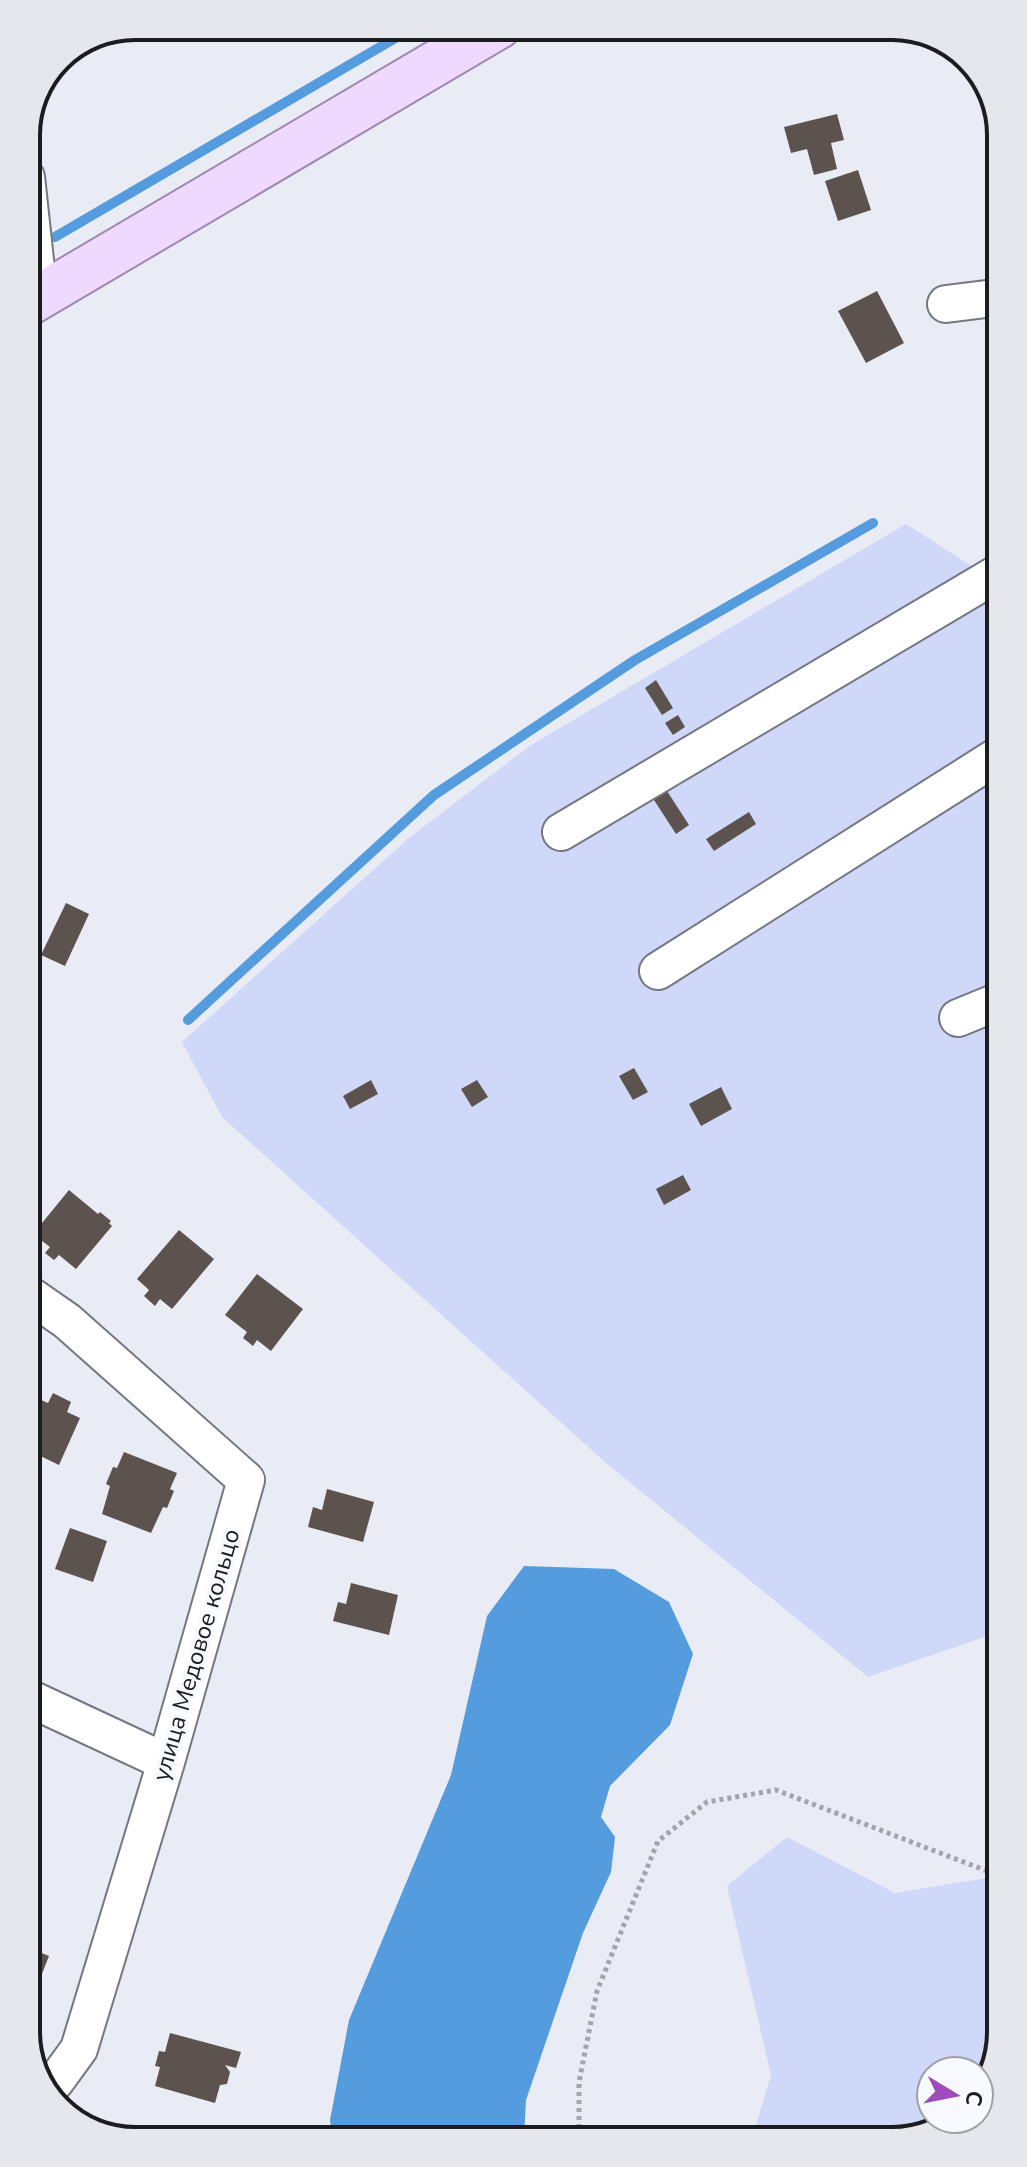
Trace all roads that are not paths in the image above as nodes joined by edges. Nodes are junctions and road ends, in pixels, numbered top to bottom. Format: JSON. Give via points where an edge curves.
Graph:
{"nodes":[{"id":1,"x":475,"y":40,"type":"edge"},
{"id":2,"x":40,"y":297,"type":"edge"},
{"id":3,"x":987,"y":299,"type":"edge"},
{"id":4,"x":946,"y":304,"type":"dead end"},
{"id":5,"x":987,"y":580,"type":"edge"},
{"id":6,"x":987,"y":763,"type":"edge"},
{"id":7,"x":561,"y":832,"type":"dead end"},
{"id":8,"x":658,"y":971,"type":"dead end"},
{"id":9,"x":987,"y":1006,"type":"edge"},
{"id":10,"x":958,"y":1018,"type":"dead end"},
{"id":11,"x":40,"y":1302,"type":"edge"},
{"id":12,"x":40,"y":1703,"type":"edge"},
{"id":13,"x":166,"y":1762,"type":"junction"},
{"id":14,"x":55,"y":2082,"type":"edge"}],
"edges":[{"from":1,"to":2,"type":"main road"},
{"from":3,"to":4,"type":"street"},
{"from":5,"to":7,"type":"street"},
{"from":6,"to":8,"type":"street"},
{"from":9,"to":10,"type":"street"},
{"from":11,"to":13,"type":"street","name":"улица Медовое кольцо","via":[[246,1480]]},
{"from":12,"to":13,"type":"street"},
{"from":13,"to":14,"type":"street","name":"улица Медовое кольцо","via":[[79,2049]]}]}
